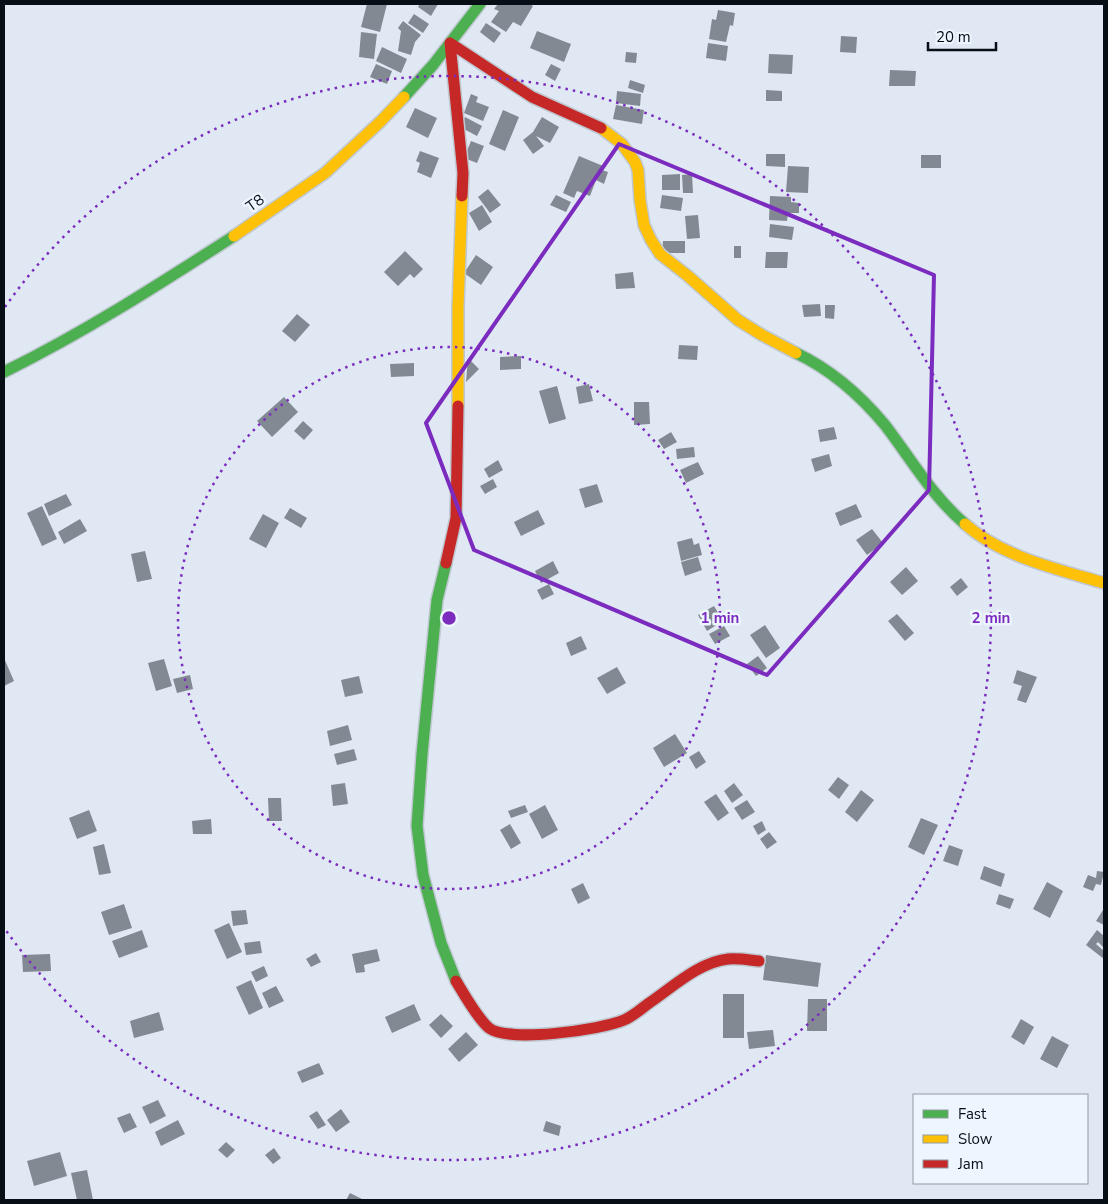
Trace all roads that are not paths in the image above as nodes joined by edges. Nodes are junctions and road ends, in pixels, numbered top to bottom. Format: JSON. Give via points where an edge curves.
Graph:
{"nodes":[{"id":1,"x":480,"y":4,"type":"edge"},
{"id":2,"x":450,"y":43,"type":"junction"},
{"id":3,"x":4,"y":372,"type":"edge"},
{"id":4,"x":1104,"y":583,"type":"edge"},
{"id":5,"x":759,"y":961,"type":"dead end"}],
"edges":[{"from":1,"to":2,"type":"street","name":"T8"},
{"from":2,"to":3,"type":"street","name":"T8","via":[[380,122],[325,173],[142,296]]},
{"from":2,"to":4,"type":"street","via":[[533,97],[586,119],[620,142],[638,169],[643,220],[649,239],[661,255],[738,320],[828,370],[843,382],[866,404],[936,494],[970,529],[1006,550]]},
{"from":2,"to":5,"type":"street","via":[[463,173],[456,518],[437,600],[417,826],[423,875],[441,944],[452,973],[469,1002],[488,1028],[502,1034],[580,1030],[626,1020],[708,964],[729,959]]}]}
